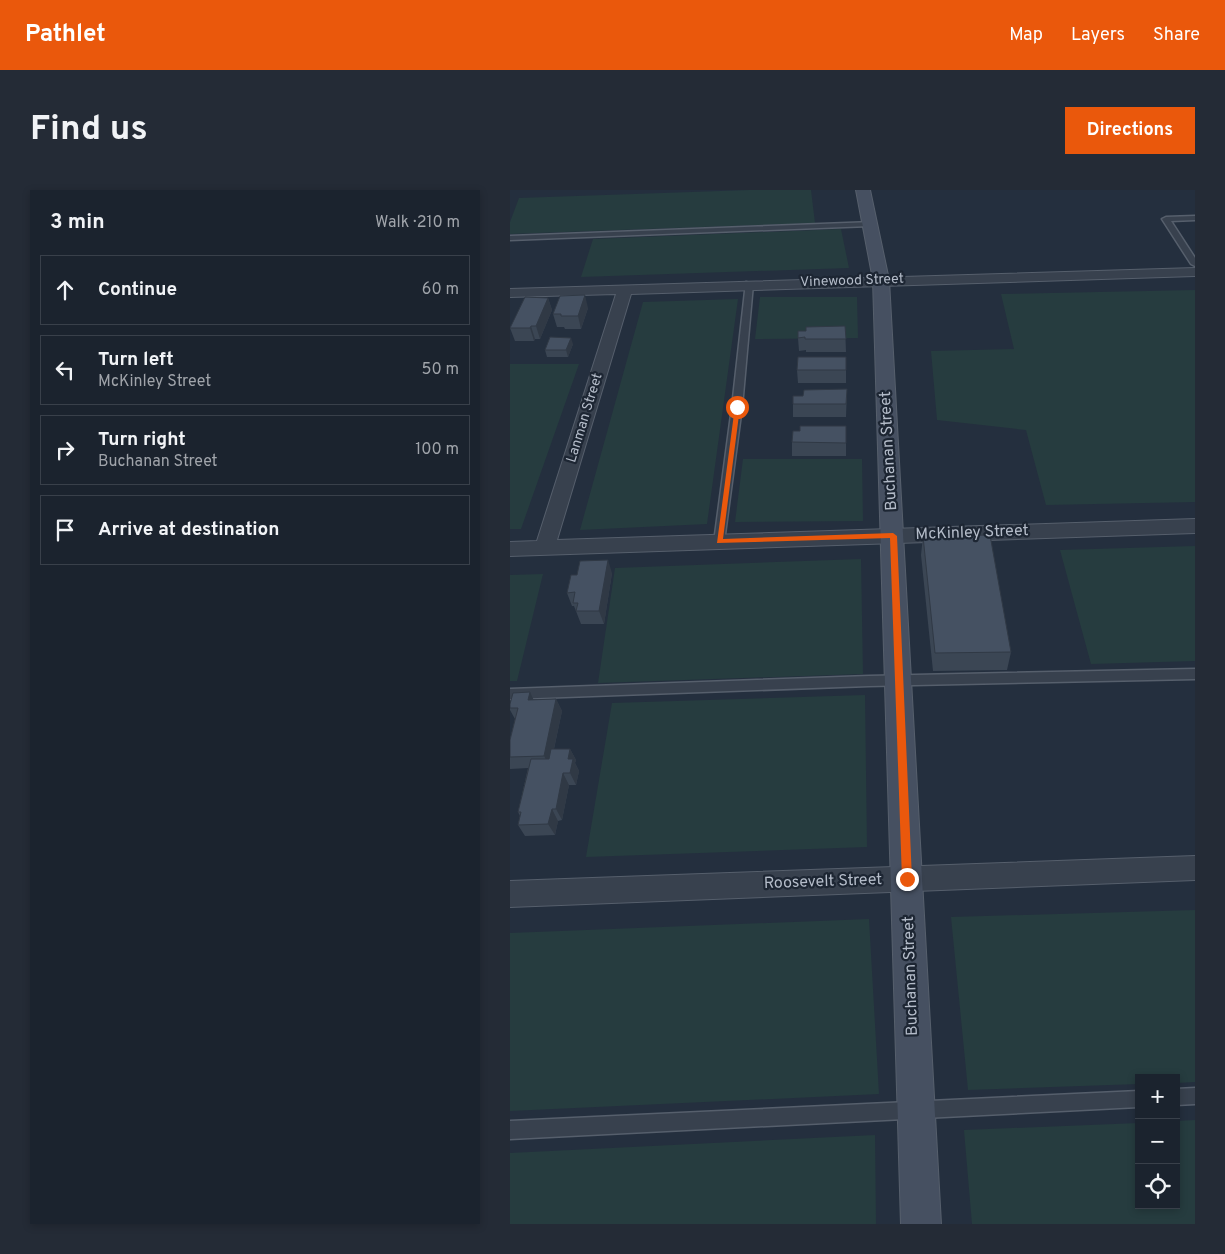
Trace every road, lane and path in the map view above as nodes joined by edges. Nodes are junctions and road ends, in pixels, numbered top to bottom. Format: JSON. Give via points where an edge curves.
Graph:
{"nodes":[{"id":1,"x":863,"y":190,"type":"edge"},
{"id":2,"x":1195,"y":218,"type":"edge"},
{"id":3,"x":870,"y":224,"type":"junction"},
{"id":4,"x":510,"y":238,"type":"edge"},
{"id":5,"x":1195,"y":264,"type":"edge"},
{"id":6,"x":1195,"y":272,"type":"edge"},
{"id":7,"x":881,"y":280,"type":"junction"},
{"id":8,"x":749,"y":284,"type":"junction"},
{"id":9,"x":625,"y":288,"type":"junction"},
{"id":10,"x":510,"y":293,"type":"edge"},
{"id":11,"x":1195,"y":526,"type":"edge"},
{"id":12,"x":893,"y":536,"type":"junction"},
{"id":13,"x":719,"y":542,"type":"junction"},
{"id":14,"x":545,"y":548,"type":"junction"},
{"id":15,"x":510,"y":549,"type":"edge"},
{"id":16,"x":1195,"y":674,"type":"edge"},
{"id":17,"x":899,"y":680,"type":"junction"},
{"id":18,"x":510,"y":694,"type":"edge"},
{"id":19,"x":1195,"y":868,"type":"edge"},
{"id":20,"x":907,"y":879,"type":"junction"},
{"id":21,"x":510,"y":894,"type":"edge"},
{"id":22,"x":1195,"y":1096,"type":"edge"},
{"id":23,"x":1180,"y":1097,"type":"edge"},
{"id":24,"x":1135,"y":1098,"type":"edge"},
{"id":25,"x":916,"y":1108,"type":"junction"},
{"id":26,"x":510,"y":1130,"type":"edge"},
{"id":27,"x":921,"y":1224,"type":"edge"}],
"edges":[{"from":1,"to":3,"type":"street","name":"Buchanan Street"},
{"from":2,"to":5,"type":"lane","via":[[1166,219]]},
{"from":3,"to":4,"type":"lane"},
{"from":3,"to":7,"type":"street","name":"Buchanan Street"},
{"from":6,"to":7,"type":"street","name":"Vinewood Street"},
{"from":7,"to":8,"type":"street","name":"Vinewood Street"},
{"from":7,"to":12,"type":"street","name":"Buchanan Street"},
{"from":8,"to":9,"type":"street","name":"Vinewood Street"},
{"from":8,"to":13,"type":"lane"},
{"from":9,"to":10,"type":"street","name":"Vinewood Street"},
{"from":9,"to":14,"type":"street","name":"Lanman Street"},
{"from":11,"to":12,"type":"street","name":"McKinley Street"},
{"from":12,"to":13,"type":"street","name":"McKinley Street"},
{"from":12,"to":17,"type":"street","name":"Buchanan Street"},
{"from":13,"to":14,"type":"street","name":"McKinley Street"},
{"from":14,"to":15,"type":"street","name":"McKinley Street"},
{"from":16,"to":17,"type":"lane"},
{"from":17,"to":18,"type":"lane"},
{"from":17,"to":20,"type":"street","name":"Buchanan Street"},
{"from":19,"to":20,"type":"street","name":"Roosevelt Street"},
{"from":20,"to":21,"type":"street","name":"Roosevelt Street"},
{"from":20,"to":25,"type":"street","name":"Buchanan Street"},
{"from":22,"to":23,"type":"lane"},
{"from":24,"to":25,"type":"lane"},
{"from":25,"to":26,"type":"lane"},
{"from":25,"to":27,"type":"street","name":"Buchanan Street"}]}
